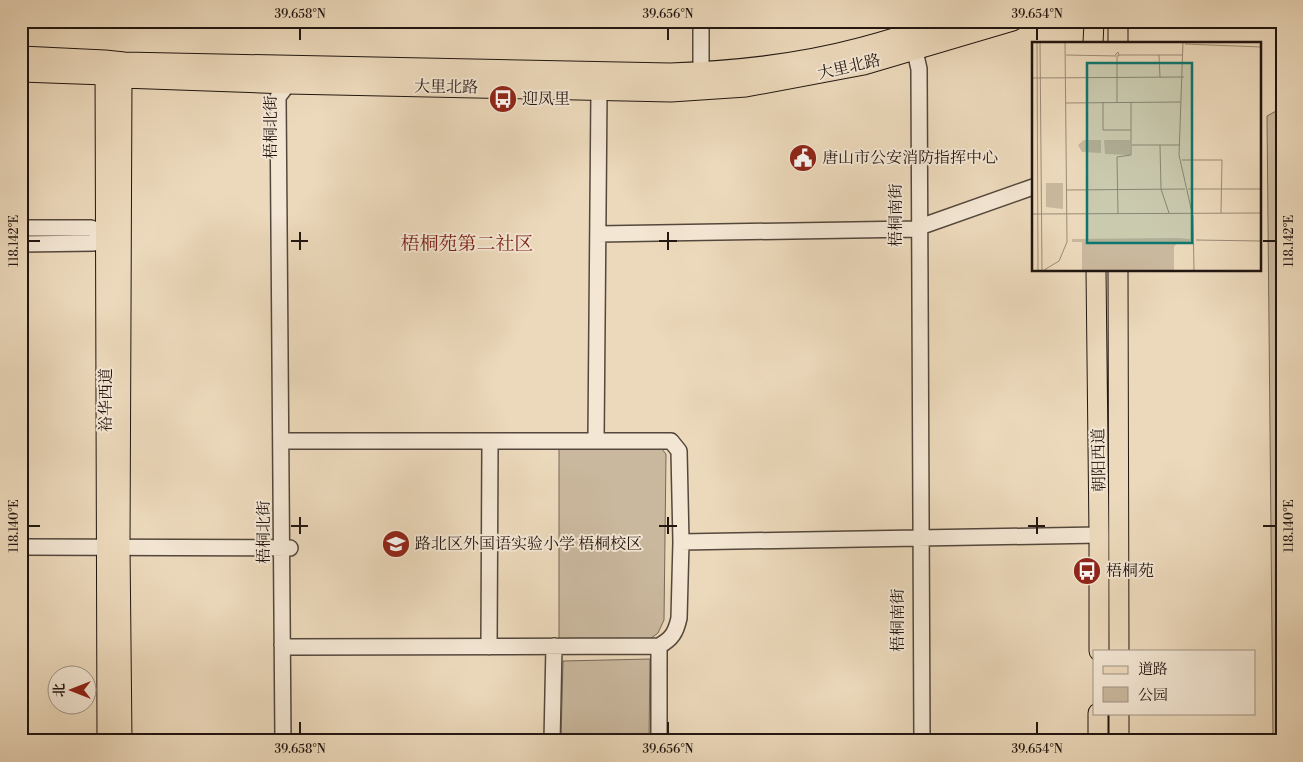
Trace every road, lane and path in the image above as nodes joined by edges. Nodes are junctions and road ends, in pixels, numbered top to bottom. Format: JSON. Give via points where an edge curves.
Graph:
{"nodes":[{"id":1,"x":701,"y":21,"type":"edge"},
{"id":2,"x":950,"y":21,"type":"edge"},
{"id":3,"x":1013,"y":21,"type":"edge"},
{"id":4,"x":1094,"y":21,"type":"edge"},
{"id":5,"x":1118,"y":21,"type":"edge"},
{"id":6,"x":917,"y":26,"type":"edge"},
{"id":7,"x":1093,"y":42,"type":"edge"},
{"id":8,"x":1118,"y":42,"type":"edge"},
{"id":9,"x":915,"y":50,"type":"junction"},
{"id":10,"x":21,"y":56,"type":"edge"},
{"id":11,"x":114,"y":69,"type":"junction"},
{"id":12,"x":21,"y":72,"type":"edge"},
{"id":13,"x":701,"y":72,"type":"junction"},
{"id":14,"x":288,"y":84,"type":"junction"},
{"id":15,"x":599,"y":90,"type":"junction"},
{"id":16,"x":1032,"y":187,"type":"edge"},
{"id":17,"x":21,"y":228,"type":"edge"},
{"id":18,"x":917,"y":229,"type":"junction"},
{"id":19,"x":106,"y":234,"type":"junction"},
{"id":20,"x":598,"y":234,"type":"junction"},
{"id":21,"x":21,"y":244,"type":"edge"},
{"id":22,"x":1096,"y":271,"type":"edge"},
{"id":23,"x":1118,"y":271,"type":"edge"},
{"id":24,"x":596,"y":440,"type":"junction"},
{"id":25,"x":285,"y":442,"type":"junction"},
{"id":26,"x":490,"y":442,"type":"junction"},
{"id":27,"x":1100,"y":535,"type":"junction"},
{"id":28,"x":1119,"y":535,"type":"junction"},
{"id":29,"x":918,"y":538,"type":"junction"},
{"id":30,"x":681,"y":542,"type":"junction"},
{"id":31,"x":21,"y":547,"type":"edge"},
{"id":32,"x":113,"y":547,"type":"junction"},
{"id":33,"x":285,"y":547,"type":"junction"},
{"id":34,"x":286,"y":646,"type":"junction"},
{"id":35,"x":554,"y":646,"type":"junction"},
{"id":36,"x":660,"y":646,"type":"junction"},
{"id":37,"x":489,"y":647,"type":"junction"},
{"id":38,"x":1099,"y":650,"type":"edge"},
{"id":39,"x":1119,"y":650,"type":"edge"},
{"id":40,"x":1098,"y":714,"type":"edge"},
{"id":41,"x":1119,"y":714,"type":"edge"},
{"id":42,"x":107,"y":741,"type":"edge"},
{"id":43,"x":122,"y":741,"type":"edge"},
{"id":44,"x":283,"y":741,"type":"edge"},
{"id":45,"x":290,"y":741,"type":"edge"},
{"id":46,"x":552,"y":741,"type":"edge"},
{"id":47,"x":659,"y":741,"type":"edge"},
{"id":48,"x":916,"y":741,"type":"edge"},
{"id":49,"x":922,"y":741,"type":"edge"},
{"id":50,"x":1098,"y":741,"type":"edge"},
{"id":51,"x":1119,"y":741,"type":"edge"}],
"edges":[{"from":1,"to":13,"type":"street"},
{"from":2,"to":6,"type":"main road","name":"大里北路"},
{"from":3,"to":9,"type":"main road","name":"大里北路"},
{"from":4,"to":7,"type":"main road"},
{"from":5,"to":8,"type":"main road"},
{"from":6,"to":13,"type":"main road","name":"大里北路","via":[[857,48],[810,58]]},
{"from":9,"to":15,"type":"main road","name":"大里北路","via":[[864,65],[746,87],[670,92]]},
{"from":9,"to":18,"type":"street","name":"梧桐南街"},
{"from":10,"to":11,"type":"main road","name":"大里北路"},
{"from":11,"to":12,"type":"main road","name":"大里北路"},
{"from":11,"to":13,"type":"main road","name":"大里北路"},
{"from":11,"to":14,"type":"main road","name":"大里北路"},
{"from":11,"to":19,"type":"main road","name":"裕华西道"},
{"from":11,"to":32,"type":"main road","name":"裕华西道"},
{"from":14,"to":15,"type":"main road","name":"大里北路"},
{"from":14,"to":25,"type":"street","name":"梧桐北街"},
{"from":15,"to":20,"type":"street"},
{"from":16,"to":18,"type":"street"},
{"from":17,"to":19,"type":"street","via":[[91,228]]},
{"from":18,"to":20,"type":"street"},
{"from":18,"to":29,"type":"street","name":"梧桐南街"},
{"from":19,"to":21,"type":"street","via":[[94,243]]},
{"from":19,"to":32,"type":"main road","name":"裕华西道"},
{"from":20,"to":24,"type":"street"},
{"from":22,"to":27,"type":"main road","name":"朝阳西道"},
{"from":23,"to":28,"type":"main road","name":"朝阳西道"},
{"from":24,"to":26,"type":"street"},
{"from":24,"to":30,"type":"street","via":[[671,441],[679,451]]},
{"from":25,"to":26,"type":"street"},
{"from":25,"to":33,"type":"street","name":"梧桐北街"},
{"from":26,"to":37,"type":"street"},
{"from":27,"to":28,"type":"main road"},
{"from":27,"to":29,"type":"street"},
{"from":27,"to":38,"type":"main road","name":"朝阳西道"},
{"from":28,"to":39,"type":"main road","name":"朝阳西道"},
{"from":29,"to":30,"type":"street"},
{"from":29,"to":48,"type":"street","name":"梧桐南街"},
{"from":29,"to":49,"type":"street","name":"梧桐南街"},
{"from":30,"to":36,"type":"street","via":[[677,630]]},
{"from":31,"to":32,"type":"street"},
{"from":32,"to":33,"type":"street"},
{"from":32,"to":42,"type":"main road","name":"裕华西道"},
{"from":32,"to":43,"type":"main road","name":"裕华西道"},
{"from":33,"to":34,"type":"street","name":"梧桐北街"},
{"from":34,"to":37,"type":"street"},
{"from":34,"to":44,"type":"street","name":"梧桐北街"},
{"from":34,"to":45,"type":"street","name":"梧桐北街"},
{"from":35,"to":36,"type":"street"},
{"from":35,"to":37,"type":"street"},
{"from":35,"to":46,"type":"street"},
{"from":36,"to":47,"type":"street"},
{"from":40,"to":50,"type":"main road"},
{"from":41,"to":51,"type":"main road"}]}
